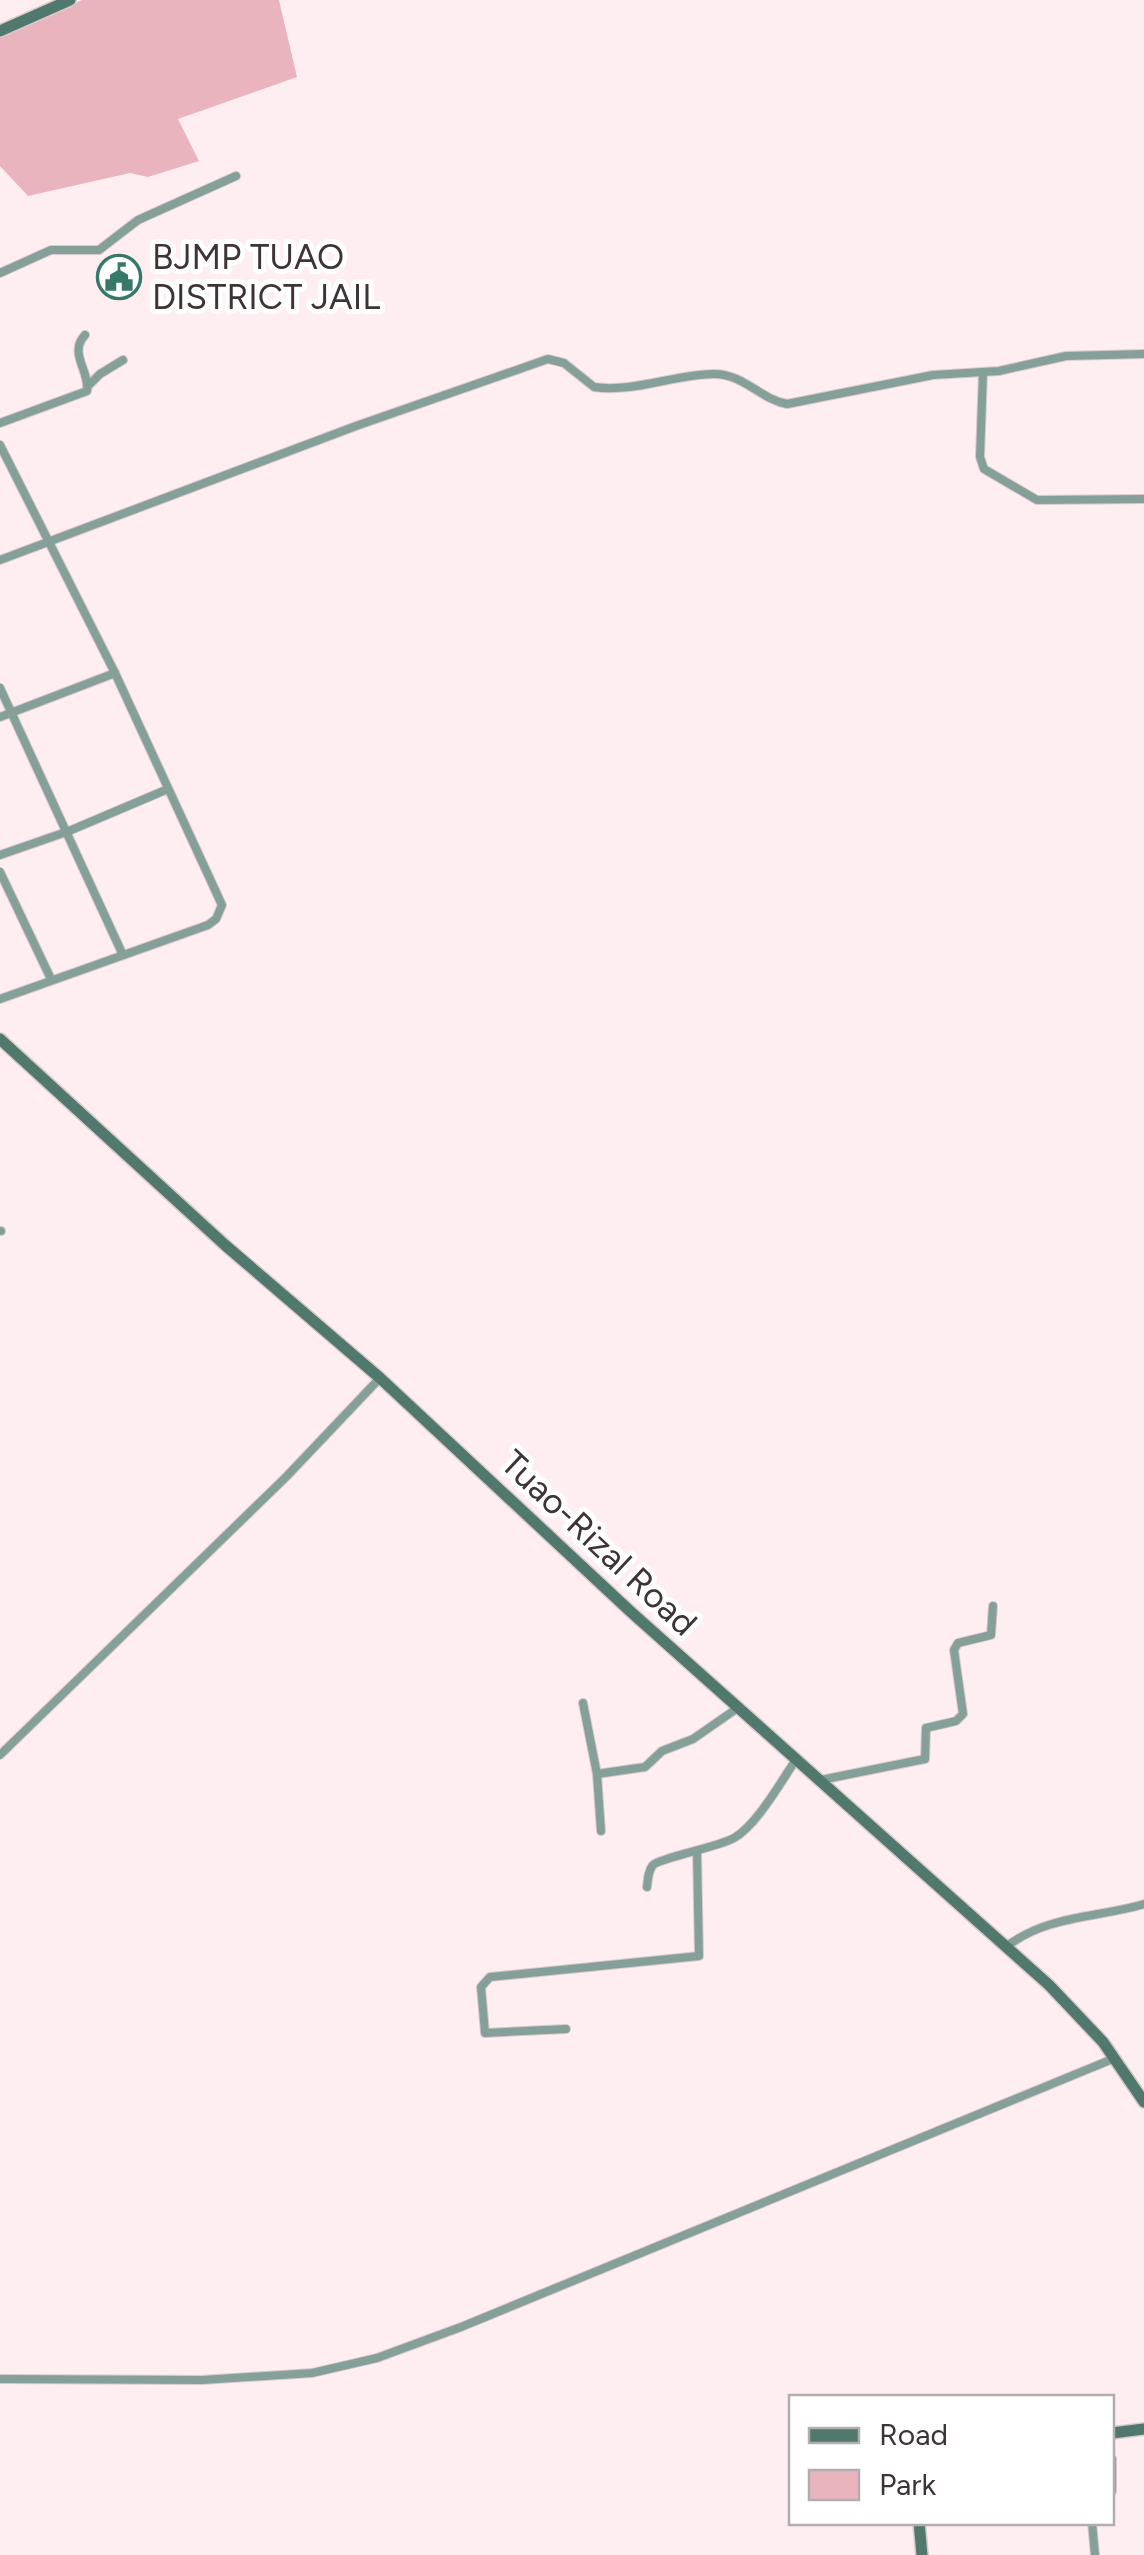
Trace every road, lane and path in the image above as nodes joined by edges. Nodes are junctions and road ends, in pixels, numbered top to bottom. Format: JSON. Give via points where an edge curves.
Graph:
{"nodes":[{"id":1,"x":70,"y":0,"type":"edge"},
{"id":2,"x":0,"y":31,"type":"edge"},
{"id":3,"x":236,"y":176,"type":"dead end"},
{"id":4,"x":0,"y":273,"type":"edge"},
{"id":5,"x":85,"y":335,"type":"dead end"},
{"id":6,"x":1144,"y":354,"type":"edge"},
{"id":7,"x":123,"y":360,"type":"dead end"},
{"id":8,"x":982,"y":372,"type":"junction"},
{"id":9,"x":89,"y":385,"type":"junction"},
{"id":10,"x":0,"y":424,"type":"edge"},
{"id":11,"x":0,"y":445,"type":"edge"},
{"id":12,"x":1144,"y":500,"type":"edge"},
{"id":13,"x":49,"y":541,"type":"junction"},
{"id":14,"x":0,"y":560,"type":"edge"},
{"id":15,"x":116,"y":673,"type":"junction"},
{"id":16,"x":0,"y":688,"type":"edge"},
{"id":17,"x":12,"y":712,"type":"junction"},
{"id":18,"x":0,"y":717,"type":"edge"},
{"id":19,"x":168,"y":789,"type":"junction"},
{"id":20,"x":69,"y":831,"type":"junction"},
{"id":21,"x":0,"y":855,"type":"edge"},
{"id":22,"x":0,"y":872,"type":"edge"},
{"id":23,"x":122,"y":953,"type":"junction"},
{"id":24,"x":51,"y":979,"type":"junction"},
{"id":25,"x":0,"y":999,"type":"edge"},
{"id":26,"x":0,"y":1039,"type":"edge"},
{"id":27,"x":380,"y":1378,"type":"junction"},
{"id":28,"x":993,"y":1606,"type":"dead end"},
{"id":29,"x":583,"y":1702,"type":"dead end"},
{"id":30,"x":739,"y":1707,"type":"junction"},
{"id":31,"x":0,"y":1755,"type":"edge"},
{"id":32,"x":797,"y":1758,"type":"junction"},
{"id":33,"x":597,"y":1774,"type":"junction"},
{"id":34,"x":821,"y":1780,"type":"junction"},
{"id":35,"x":600,"y":1830,"type":"dead end"},
{"id":36,"x":697,"y":1852,"type":"junction"},
{"id":37,"x":647,"y":1886,"type":"dead end"},
{"id":38,"x":1144,"y":1904,"type":"edge"},
{"id":39,"x":1006,"y":1947,"type":"junction"},
{"id":40,"x":566,"y":2029,"type":"dead end"},
{"id":41,"x":1115,"y":2058,"type":"junction"},
{"id":42,"x":1144,"y":2102,"type":"edge"},
{"id":43,"x":0,"y":2379,"type":"edge"},
{"id":44,"x":1144,"y":2429,"type":"edge"},
{"id":45,"x":1114,"y":2433,"type":"edge"},
{"id":46,"x":919,"y":2525,"type":"edge"},
{"id":47,"x":1092,"y":2525,"type":"edge"},
{"id":48,"x":922,"y":2555,"type":"edge"},
{"id":49,"x":1095,"y":2555,"type":"edge"}],
"edges":[{"from":1,"to":2,"type":"main road"},
{"from":3,"to":4,"type":"street","via":[[138,220],[99,250],[51,250]]},
{"from":5,"to":9,"type":"street","via":[[78,354]]},
{"from":6,"to":8,"type":"street","via":[[1066,356]]},
{"from":7,"to":9,"type":"street"},
{"from":8,"to":12,"type":"street","via":[[984,469],[1037,500]]},
{"from":8,"to":13,"type":"street","via":[[787,404],[724,374],[594,387],[548,359]]},
{"from":9,"to":10,"type":"street","via":[[81,394]]},
{"from":11,"to":13,"type":"street"},
{"from":13,"to":14,"type":"street"},
{"from":13,"to":15,"type":"street"},
{"from":15,"to":17,"type":"street"},
{"from":15,"to":19,"type":"street"},
{"from":16,"to":17,"type":"street"},
{"from":17,"to":18,"type":"street"},
{"from":17,"to":20,"type":"street"},
{"from":19,"to":20,"type":"street"},
{"from":19,"to":23,"type":"street","via":[[221,898],[220,913],[208,925]]},
{"from":20,"to":21,"type":"street"},
{"from":20,"to":23,"type":"street"},
{"from":22,"to":24,"type":"street"},
{"from":23,"to":24,"type":"street"},
{"from":24,"to":25,"type":"street"},
{"from":26,"to":27,"type":"main road","name":"Tuao-Rizal Road"},
{"from":27,"to":30,"type":"main road","name":"Tuao-Rizal Road"},
{"from":27,"to":31,"type":"street"},
{"from":28,"to":34,"type":"street","via":[[991,1635],[954,1650],[963,1714],[926,1728],[925,1759]]},
{"from":29,"to":33,"type":"street"},
{"from":30,"to":32,"type":"main road","name":"Tuao-Rizal Road"},
{"from":30,"to":33,"type":"street","via":[[646,1767]]},
{"from":32,"to":34,"type":"main road","name":"Tuao-Rizal Road"},
{"from":32,"to":36,"type":"street","via":[[744,1831]]},
{"from":33,"to":35,"type":"street"},
{"from":34,"to":39,"type":"main road","name":"Tuao-Rizal Road"},
{"from":36,"to":37,"type":"street","via":[[654,1863]]},
{"from":36,"to":40,"type":"street","via":[[698,1956],[490,1977],[481,1987],[485,2032]]},
{"from":38,"to":39,"type":"street","via":[[1068,1918]]},
{"from":39,"to":41,"type":"main road","name":"Tuao-Rizal Road"},
{"from":41,"to":42,"type":"main road","name":"Tuao-Rizal Road"},
{"from":41,"to":43,"type":"street","via":[[351,2366],[202,2380]]},
{"from":44,"to":45,"type":"main road"},
{"from":46,"to":48,"type":"main road"},
{"from":47,"to":49,"type":"street"}]}
